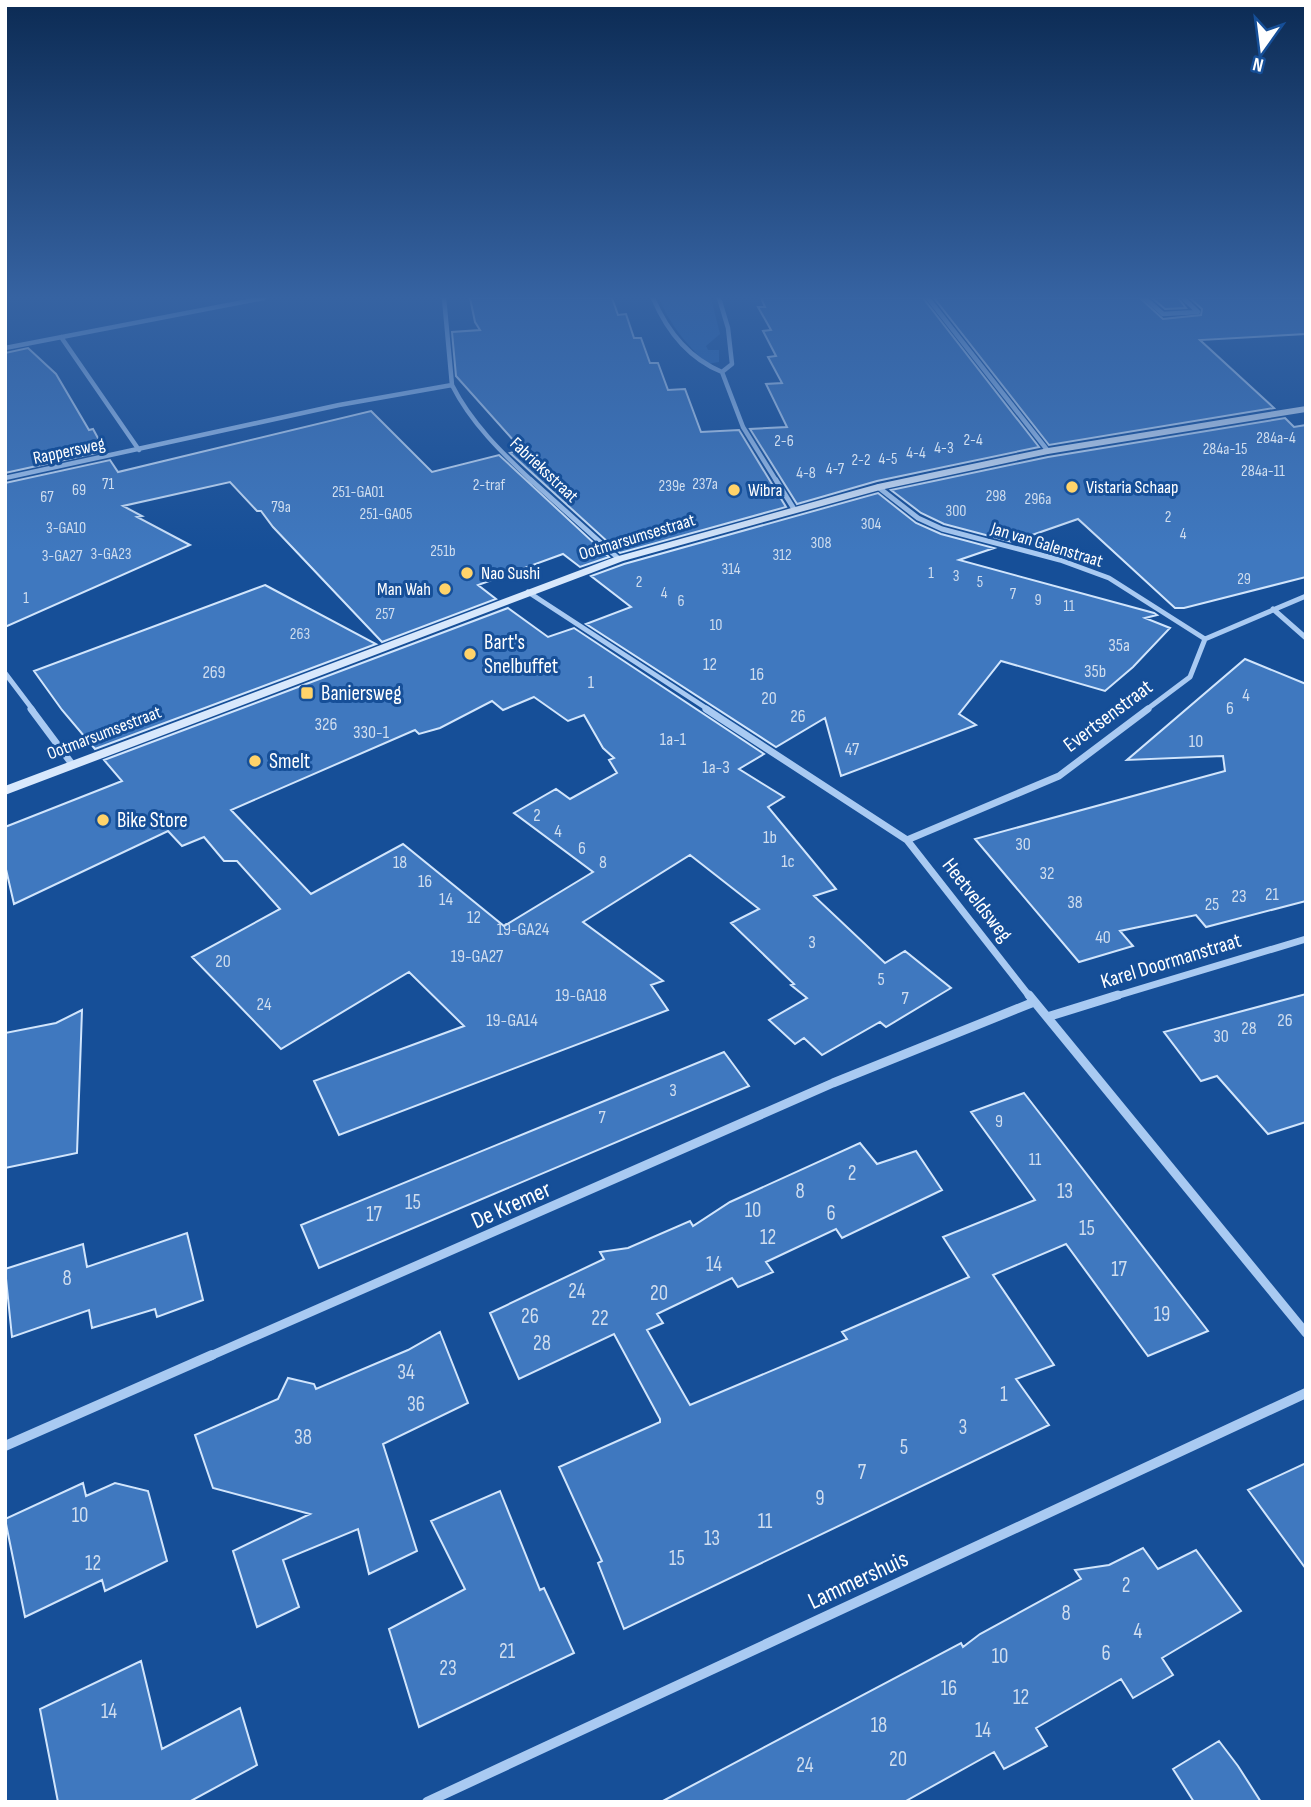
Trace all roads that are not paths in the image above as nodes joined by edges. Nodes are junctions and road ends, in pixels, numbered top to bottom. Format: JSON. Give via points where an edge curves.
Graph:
{"nodes":[{"id":1,"x":92,"y":382,"type":"edge"},
{"id":2,"x":452,"y":382,"type":"edge"},
{"id":3,"x":726,"y":382,"type":"edge"},
{"id":4,"x":995,"y":382,"type":"edge"},
{"id":5,"x":452,"y":386,"type":"junction"},
{"id":6,"x":1306,"y":409,"type":"edge"},
{"id":7,"x":139,"y":450,"type":"junction"},
{"id":8,"x":1048,"y":450,"type":"junction"},
{"id":9,"x":5,"y":478,"type":"edge"},
{"id":10,"x":878,"y":487,"type":"junction"},
{"id":11,"x":794,"y":509,"type":"junction"},
{"id":12,"x":619,"y":559,"type":"junction"},
{"id":13,"x":528,"y":592,"type":"junction"},
{"id":14,"x":1306,"y":596,"type":"edge"},
{"id":15,"x":1273,"y":609,"type":"junction"},
{"id":16,"x":1306,"y":638,"type":"edge"},
{"id":17,"x":1205,"y":639,"type":"junction"},
{"id":18,"x":5,"y":673,"type":"edge"},
{"id":19,"x":72,"y":764,"type":"junction"},
{"id":20,"x":5,"y":791,"type":"edge"},
{"id":21,"x":907,"y":840,"type":"junction"},
{"id":22,"x":1306,"y":939,"type":"edge"},
{"id":23,"x":1034,"y":1002,"type":"junction"},
{"id":24,"x":1047,"y":1017,"type":"junction"},
{"id":25,"x":1306,"y":1332,"type":"edge"},
{"id":26,"x":1306,"y":1393,"type":"edge"},
{"id":27,"x":5,"y":1446,"type":"edge"},
{"id":28,"x":426,"y":1802,"type":"edge"}],
"edges":[{"from":1,"to":7,"type":"street","name":"Rappersweg"},
{"from":2,"to":5,"type":"street"},
{"from":3,"to":11,"type":"street","via":[[743,427]]},
{"from":4,"to":8,"type":"street"},
{"from":5,"to":7,"type":"street","name":"Rappersweg","via":[[340,405]]},
{"from":5,"to":12,"type":"street","name":"Fabrieksstraat","via":[[492,441]]},
{"from":6,"to":8,"type":"street","name":"Ootmarsumsestraat"},
{"from":7,"to":9,"type":"street","name":"Rappersweg"},
{"from":8,"to":10,"type":"street","name":"Ootmarsumsestraat"},
{"from":10,"to":11,"type":"street","name":"Ootmarsumsestraat"},
{"from":10,"to":17,"type":"street","name":"Jan van Galenstraat","via":[[918,518],[942,529],[1109,578]]},
{"from":11,"to":12,"type":"street","name":"Ootmarsumsestraat"},
{"from":12,"to":13,"type":"street","name":"Ootmarsumsestraat"},
{"from":13,"to":19,"type":"street","name":"Ootmarsumsestraat"},
{"from":13,"to":21,"type":"street","name":"Heetveldsweg"},
{"from":14,"to":15,"type":"street"},
{"from":15,"to":16,"type":"street"},
{"from":15,"to":17,"type":"street"},
{"from":17,"to":21,"type":"street","name":"Evertsenstraat","via":[[1190,677],[1059,776]]},
{"from":18,"to":19,"type":"street"},
{"from":19,"to":20,"type":"street","name":"Ootmarsumsestraat"},
{"from":21,"to":23,"type":"street","name":"Heetveldsweg"},
{"from":22,"to":24,"type":"street","name":"Karel Doormanstraat"},
{"from":23,"to":24,"type":"street","name":"Heetveldsweg"},
{"from":23,"to":27,"type":"street","name":"De Kremer","via":[[833,1083]]},
{"from":24,"to":25,"type":"street","name":"Heetveldsweg"},
{"from":26,"to":28,"type":"street","name":"Lammershuis"}]}
